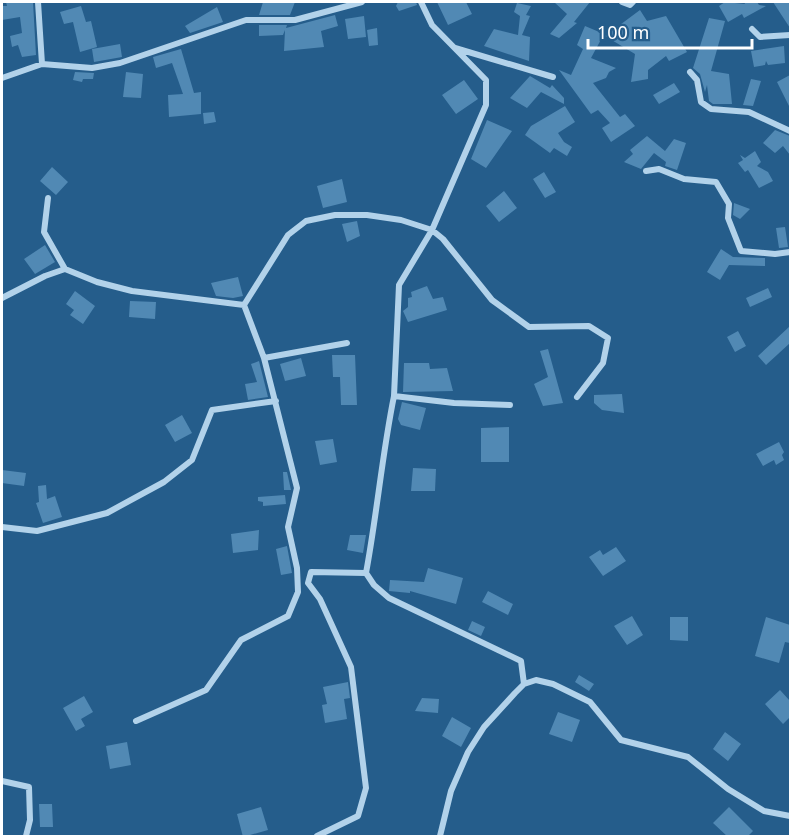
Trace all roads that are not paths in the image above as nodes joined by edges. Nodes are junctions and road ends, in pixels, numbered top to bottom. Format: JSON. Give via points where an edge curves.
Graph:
{"nodes":[{"id":1,"x":38,"y":2,"type":"edge"},
{"id":2,"x":362,"y":2,"type":"edge"},
{"id":3,"x":421,"y":2,"type":"edge"},
{"id":4,"x":622,"y":2,"type":"edge"},
{"id":5,"x":633,"y":2,"type":"edge"},
{"id":6,"x":752,"y":29,"type":"dead end"},
{"id":7,"x":790,"y":35,"type":"edge"},
{"id":8,"x":455,"y":48,"type":"junction"},
{"id":9,"x":42,"y":64,"type":"junction"},
{"id":10,"x":690,"y":72,"type":"dead end"},
{"id":11,"x":553,"y":76,"type":"dead end"},
{"id":12,"x":2,"y":78,"type":"edge"},
{"id":13,"x":790,"y":131,"type":"edge"},
{"id":14,"x":646,"y":171,"type":"dead end"},
{"id":15,"x":48,"y":198,"type":"dead end"},
{"id":16,"x":432,"y":230,"type":"junction"},
{"id":17,"x":790,"y":252,"type":"edge"},
{"id":18,"x":66,"y":269,"type":"junction"},
{"id":19,"x":2,"y":298,"type":"edge"},
{"id":20,"x":244,"y":304,"type":"junction"},
{"id":21,"x":347,"y":343,"type":"dead end"},
{"id":22,"x":264,"y":358,"type":"junction"},
{"id":23,"x":394,"y":396,"type":"junction"},
{"id":24,"x":577,"y":397,"type":"dead end"},
{"id":25,"x":276,"y":401,"type":"junction"},
{"id":26,"x":510,"y":405,"type":"dead end"},
{"id":27,"x":2,"y":527,"type":"edge"},
{"id":28,"x":366,"y":573,"type":"junction"},
{"id":29,"x":524,"y":684,"type":"junction"},
{"id":30,"x":136,"y":721,"type":"dead end"},
{"id":31,"x":2,"y":781,"type":"edge"},
{"id":32,"x":790,"y":816,"type":"edge"},
{"id":33,"x":26,"y":837,"type":"edge"},
{"id":34,"x":317,"y":837,"type":"edge"},
{"id":35,"x":440,"y":837,"type":"edge"}],
"edges":[{"from":1,"to":9,"type":"street"},
{"from":2,"to":9,"type":"street","via":[[296,20],[246,21],[120,63],[92,68]]},
{"from":3,"to":8,"type":"street","via":[[432,25]]},
{"from":4,"to":5,"type":"street"},
{"from":6,"to":7,"type":"street","via":[[760,37]]},
{"from":8,"to":11,"type":"street"},
{"from":8,"to":16,"type":"street","via":[[486,80],[486,105]]},
{"from":9,"to":12,"type":"street"},
{"from":10,"to":13,"type":"street","via":[[697,80],[701,102],[711,109],[749,112]]},
{"from":14,"to":17,"type":"street","via":[[659,169],[684,179],[716,182],[729,204],[728,218],[741,251]]},
{"from":15,"to":18,"type":"street","via":[[45,232]]},
{"from":16,"to":20,"type":"street","via":[[367,215],[334,215],[306,221],[288,235]]},
{"from":16,"to":23,"type":"street","via":[[399,285]]},
{"from":16,"to":24,"type":"street","via":[[492,300],[519,321],[529,327],[589,326],[608,338],[603,363]]},
{"from":18,"to":19,"type":"street"},
{"from":18,"to":20,"type":"street","via":[[132,291]]},
{"from":20,"to":22,"type":"street"},
{"from":21,"to":22,"type":"street"},
{"from":22,"to":25,"type":"street"},
{"from":23,"to":26,"type":"street"},
{"from":23,"to":28,"type":"street","via":[[381,456],[379,503]]},
{"from":25,"to":27,"type":"street","via":[[212,410],[192,460],[164,482],[107,513],[37,531]]},
{"from":25,"to":30,"type":"street","via":[[297,488],[288,527],[297,568],[295,604],[279,623],[241,640],[206,690]]},
{"from":28,"to":29,"type":"street","via":[[389,598],[521,661]]},
{"from":28,"to":34,"type":"street","via":[[311,572],[308,584],[320,599],[351,668],[366,789],[358,816]]},
{"from":29,"to":32,"type":"street","via":[[536,680],[553,684],[590,702],[621,740],[688,758],[764,811]]},
{"from":29,"to":35,"type":"street","via":[[484,727],[468,752],[451,791]]},
{"from":31,"to":33,"type":"street","via":[[28,787],[30,820]]}]}
